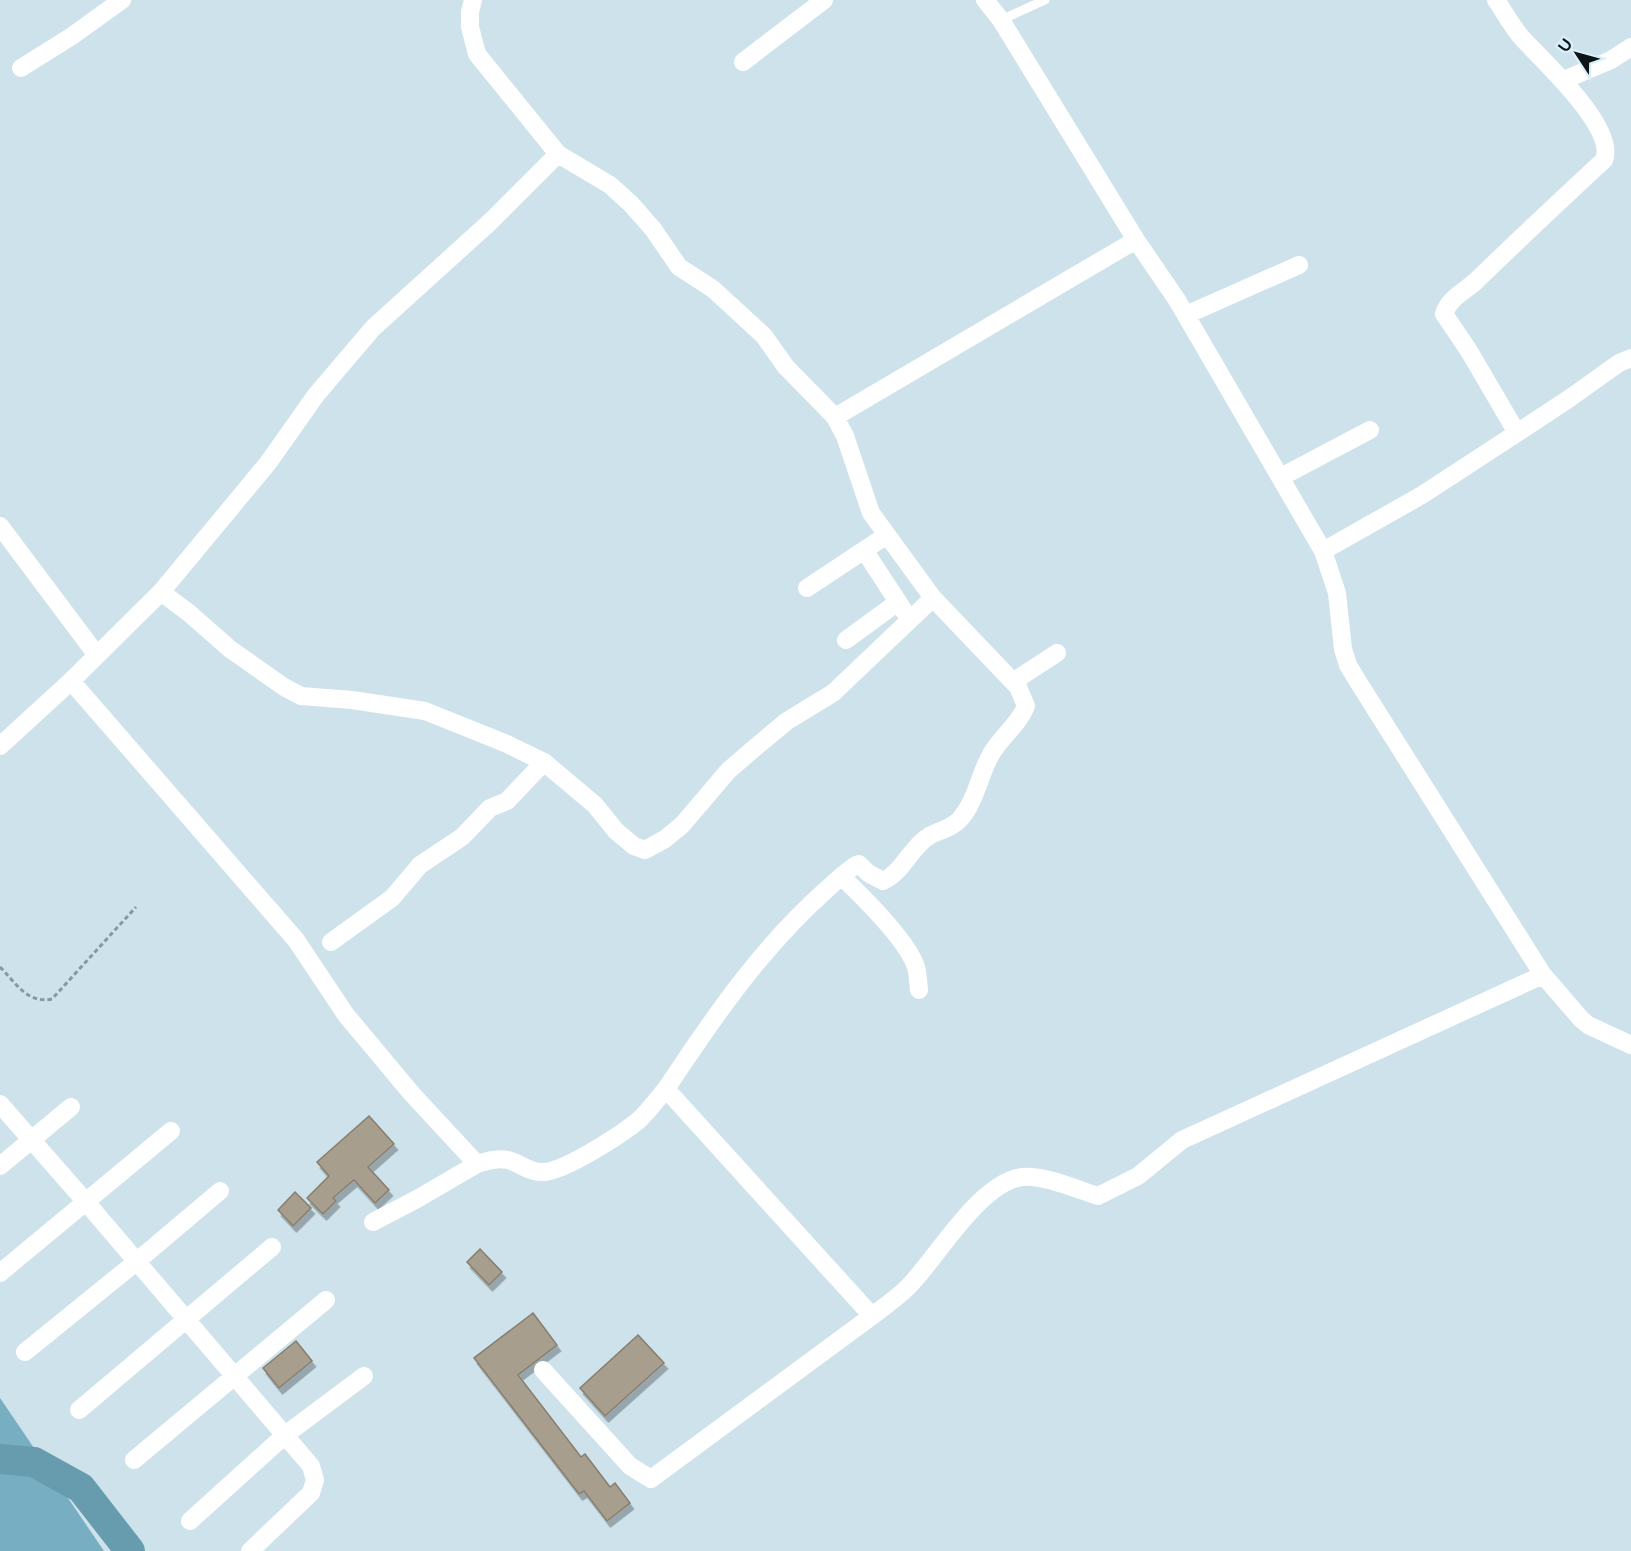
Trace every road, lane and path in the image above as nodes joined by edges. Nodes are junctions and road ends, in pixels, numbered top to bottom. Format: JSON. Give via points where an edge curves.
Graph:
{"nodes":[{"id":1,"x":122,"y":0,"type":"edge"},
{"id":2,"x":473,"y":0,"type":"edge"},
{"id":3,"x":824,"y":0,"type":"edge"},
{"id":4,"x":986,"y":0,"type":"edge"},
{"id":5,"x":1045,"y":0,"type":"edge"},
{"id":6,"x":1496,"y":0,"type":"edge"},
{"id":7,"x":1001,"y":20,"type":"junction"},
{"id":8,"x":1631,"y":46,"type":"edge"},
{"id":9,"x":743,"y":62,"type":"dead end"},
{"id":10,"x":21,"y":68,"type":"dead end"},
{"id":11,"x":1564,"y":80,"type":"junction"},
{"id":12,"x":558,"y":154,"type":"junction"},
{"id":13,"x":1136,"y":240,"type":"junction"},
{"id":14,"x":1299,"y":265,"type":"dead end"},
{"id":15,"x":1186,"y":315,"type":"junction"},
{"id":16,"x":1631,"y":358,"type":"edge"},
{"id":17,"x":835,"y":417,"type":"junction"},
{"id":18,"x":1370,"y":430,"type":"dead end"},
{"id":19,"x":1517,"y":433,"type":"junction"},
{"id":20,"x":1281,"y":477,"type":"junction"},
{"id":21,"x":0,"y":526,"type":"edge"},
{"id":22,"x":887,"y":535,"type":"junction"},
{"id":23,"x":864,"y":550,"type":"junction"},
{"id":24,"x":1323,"y":551,"type":"junction"},
{"id":25,"x":807,"y":588,"type":"dead end"},
{"id":26,"x":161,"y":592,"type":"junction"},
{"id":27,"x":933,"y":598,"type":"junction"},
{"id":28,"x":846,"y":640,"type":"dead end"},
{"id":29,"x":1057,"y":653,"type":"dead end"},
{"id":30,"x":96,"y":654,"type":"junction"},
{"id":31,"x":71,"y":681,"type":"junction"},
{"id":32,"x":1014,"y":681,"type":"junction"},
{"id":33,"x":0,"y":746,"type":"edge"},
{"id":34,"x":544,"y":762,"type":"junction"},
{"id":35,"x":842,"y":876,"type":"junction"},
{"id":36,"x":136,"y":907,"type":"dead end"},
{"id":37,"x":331,"y":942,"type":"dead end"},
{"id":38,"x":0,"y":967,"type":"edge"},
{"id":39,"x":1543,"y":975,"type":"junction"},
{"id":40,"x":919,"y":990,"type":"dead end"},
{"id":41,"x":1631,"y":1045,"type":"edge"},
{"id":42,"x":666,"y":1089,"type":"junction"},
{"id":43,"x":0,"y":1104,"type":"edge"},
{"id":44,"x":71,"y":1107,"type":"dead end"},
{"id":45,"x":171,"y":1131,"type":"dead end"},
{"id":46,"x":32,"y":1138,"type":"junction"},
{"id":47,"x":477,"y":1164,"type":"junction"},
{"id":48,"x":0,"y":1166,"type":"edge"},
{"id":49,"x":220,"y":1191,"type":"dead end"},
{"id":50,"x":86,"y":1202,"type":"junction"},
{"id":51,"x":373,"y":1222,"type":"dead end"},
{"id":52,"x":272,"y":1247,"type":"dead end"},
{"id":53,"x":136,"y":1262,"type":"junction"},
{"id":54,"x":0,"y":1273,"type":"edge"},
{"id":55,"x":326,"y":1300,"type":"dead end"},
{"id":56,"x":872,"y":1316,"type":"junction"},
{"id":57,"x":186,"y":1319,"type":"junction"},
{"id":58,"x":25,"y":1352,"type":"dead end"},
{"id":59,"x":543,"y":1370,"type":"dead end"},
{"id":60,"x":235,"y":1376,"type":"junction"},
{"id":61,"x":364,"y":1376,"type":"dead end"},
{"id":62,"x":79,"y":1410,"type":"dead end"},
{"id":63,"x":285,"y":1435,"type":"junction"},
{"id":64,"x":134,"y":1460,"type":"dead end"},
{"id":65,"x":190,"y":1521,"type":"dead end"},
{"id":66,"x":250,"y":1551,"type":"edge"}],
"edges":[{"from":1,"to":10,"type":"street"},
{"from":2,"to":12,"type":"street","via":[[470,27],[477,54]]},
{"from":3,"to":9,"type":"street"},
{"from":4,"to":7,"type":"street"},
{"from":5,"to":7,"type":"lane"},
{"from":6,"to":11,"type":"street","via":[[1521,36]]},
{"from":7,"to":13,"type":"street"},
{"from":8,"to":11,"type":"street","via":[[1611,60]]},
{"from":11,"to":19,"type":"street","via":[[1599,128],[1607,150],[1604,160],[1447,305],[1444,314]]},
{"from":12,"to":17,"type":"street","via":[[610,185],[631,204],[679,267],[713,289],[764,336],[786,367]]},
{"from":12,"to":26,"type":"street","via":[[373,328]]},
{"from":13,"to":15,"type":"street"},
{"from":13,"to":17,"type":"street"},
{"from":14,"to":15,"type":"street"},
{"from":15,"to":20,"type":"street"},
{"from":16,"to":19,"type":"street"},
{"from":17,"to":22,"type":"street","via":[[872,513]]},
{"from":18,"to":20,"type":"street"},
{"from":19,"to":24,"type":"street","via":[[1422,495]]},
{"from":20,"to":24,"type":"street"},
{"from":21,"to":30,"type":"street"},
{"from":22,"to":23,"type":"street"},
{"from":22,"to":27,"type":"street"},
{"from":23,"to":25,"type":"street"},
{"from":23,"to":28,"type":"street","via":[[902,608]]},
{"from":24,"to":39,"type":"street","via":[[1336,593],[1348,665]]},
{"from":26,"to":30,"type":"street"},
{"from":26,"to":34,"type":"street","via":[[230,649],[301,696],[424,711]]},
{"from":27,"to":32,"type":"street"},
{"from":27,"to":34,"type":"street","via":[[833,693],[787,721],[751,751],[728,771],[682,825],[645,850],[616,831],[595,805]]},
{"from":29,"to":32,"type":"street"},
{"from":30,"to":31,"type":"street"},
{"from":31,"to":33,"type":"street"},
{"from":31,"to":47,"type":"street","via":[[296,940],[346,1015]]},
{"from":32,"to":35,"type":"street","via":[[1026,706],[992,751],[961,819],[929,836],[896,874],[883,882],[859,864]]},
{"from":34,"to":37,"type":"street","via":[[507,801],[490,808],[462,837],[420,865],[392,898]]},
{"from":35,"to":40,"type":"street","via":[[911,956]]},
{"from":35,"to":42,"type":"street","via":[[811,903],[752,967]]},
{"from":36,"to":38,"type":"path","via":[[52,999],[40,1002],[30,998]]},
{"from":39,"to":41,"type":"street","via":[[1588,1025]]},
{"from":39,"to":56,"type":"street","via":[[1182,1140],[1138,1176],[1098,1196],[1047,1180],[1022,1177],[1001,1185],[970,1211],[908,1288]]},
{"from":42,"to":47,"type":"street","via":[[640,1119],[621,1133],[553,1171],[537,1172],[496,1158]]},
{"from":42,"to":56,"type":"street"},
{"from":43,"to":46,"type":"street"},
{"from":44,"to":46,"type":"street"},
{"from":45,"to":50,"type":"street"},
{"from":46,"to":48,"type":"street"},
{"from":46,"to":50,"type":"street"},
{"from":47,"to":51,"type":"street"},
{"from":49,"to":53,"type":"street"},
{"from":50,"to":53,"type":"street"},
{"from":50,"to":54,"type":"street"},
{"from":52,"to":57,"type":"street"},
{"from":53,"to":57,"type":"street"},
{"from":53,"to":58,"type":"street"},
{"from":55,"to":60,"type":"street"},
{"from":56,"to":59,"type":"street","via":[[651,1479],[630,1466]]},
{"from":57,"to":60,"type":"street"},
{"from":57,"to":62,"type":"street"},
{"from":60,"to":63,"type":"street"},
{"from":60,"to":64,"type":"street"},
{"from":61,"to":63,"type":"street"},
{"from":63,"to":65,"type":"street"},
{"from":63,"to":66,"type":"street","via":[[310,1466],[315,1480],[311,1493]]}]}
